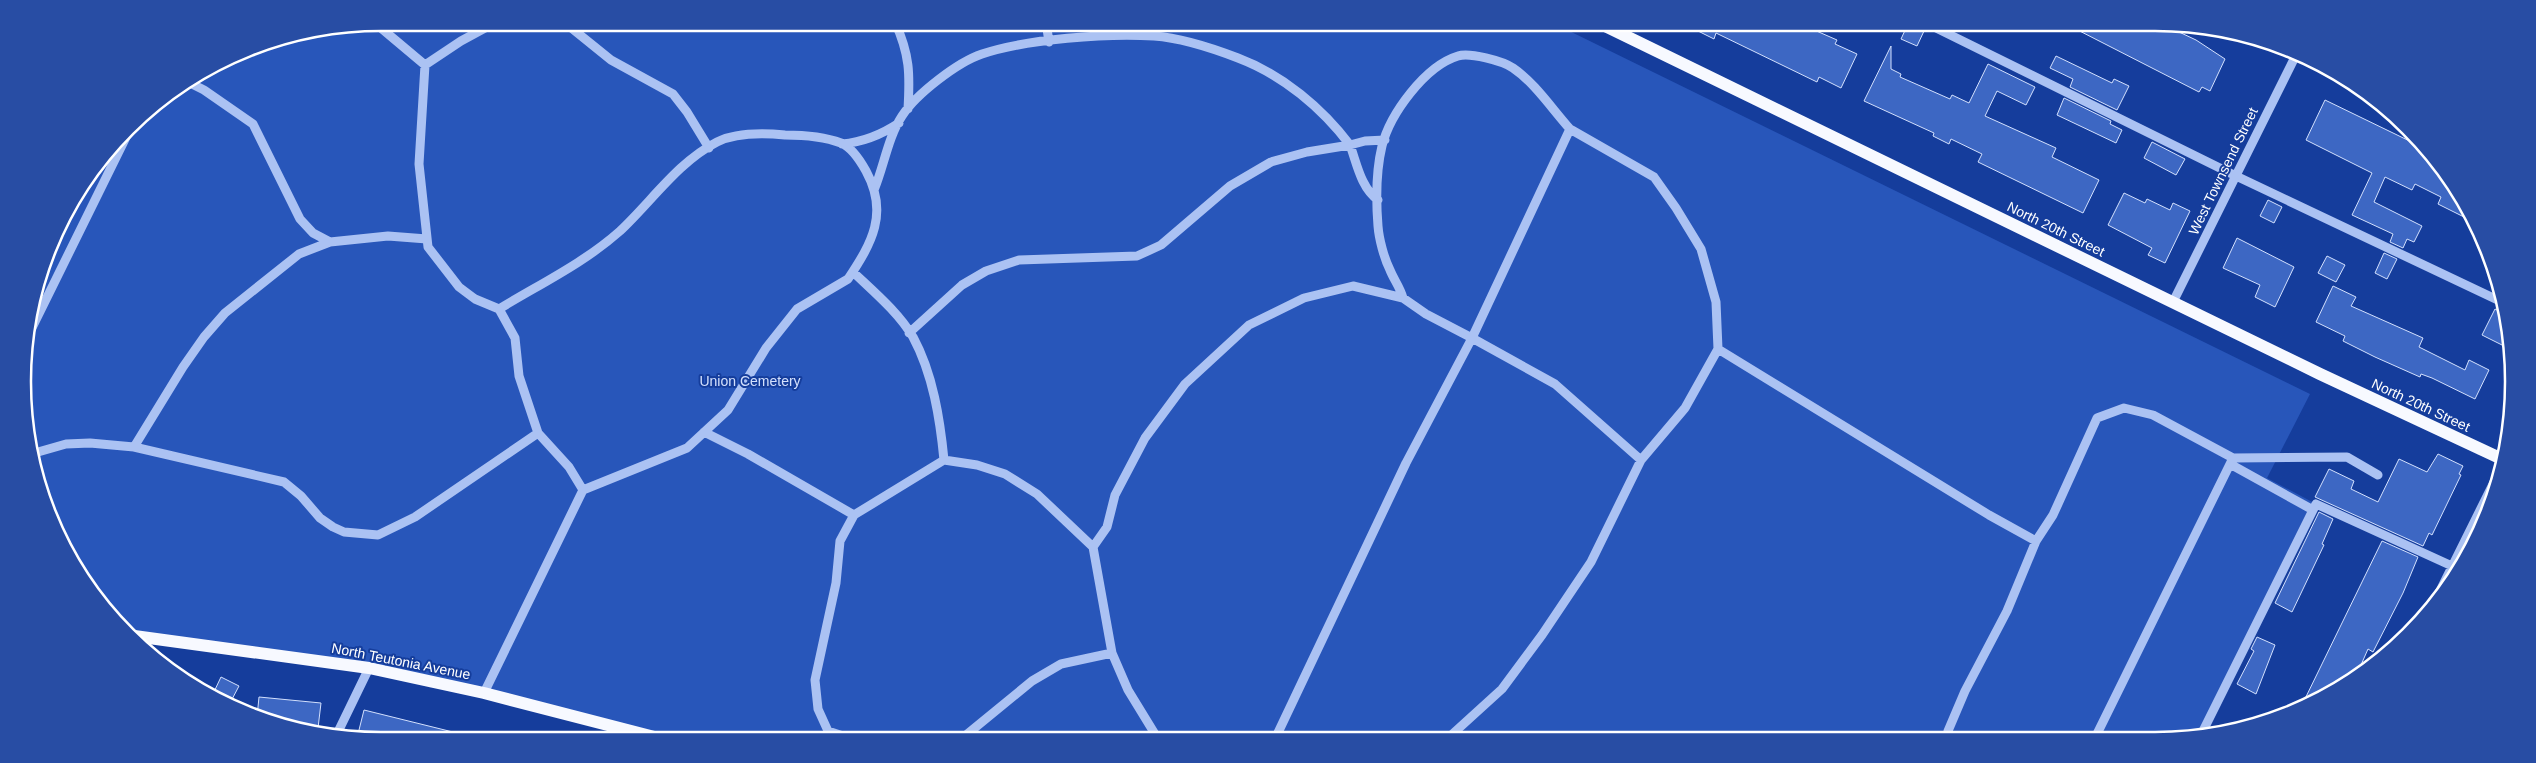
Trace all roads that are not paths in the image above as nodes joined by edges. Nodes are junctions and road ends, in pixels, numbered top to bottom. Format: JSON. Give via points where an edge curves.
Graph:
{"nodes":[{"id":1,"x":385,"y":31,"type":"edge"},
{"id":2,"x":479,"y":31,"type":"edge"},
{"id":3,"x":575,"y":31,"type":"edge"},
{"id":4,"x":899,"y":31,"type":"edge"},
{"id":5,"x":1047,"y":31,"type":"edge"},
{"id":6,"x":1616,"y":31,"type":"edge"},
{"id":7,"x":1942,"y":31,"type":"edge"},
{"id":8,"x":1049,"y":42,"type":"junction"},
{"id":9,"x":2294,"y":60,"type":"edge"},
{"id":10,"x":425,"y":65,"type":"junction"},
{"id":11,"x":195,"y":85,"type":"edge"},
{"id":12,"x":908,"y":109,"type":"junction"},
{"id":13,"x":899,"y":123,"type":"junction"},
{"id":14,"x":1570,"y":129,"type":"junction"},
{"id":15,"x":1385,"y":140,"type":"junction"},
{"id":16,"x":842,"y":144,"type":"junction"},
{"id":17,"x":1350,"y":145,"type":"junction"},
{"id":18,"x":120,"y":148,"type":"edge"},
{"id":19,"x":708,"y":148,"type":"junction"},
{"id":20,"x":2236,"y":176,"type":"junction"},
{"id":21,"x":874,"y":190,"type":"junction"},
{"id":22,"x":1378,"y":200,"type":"junction"},
{"id":23,"x":427,"y":238,"type":"junction"},
{"id":24,"x":330,"y":242,"type":"junction"},
{"id":25,"x":853,"y":272,"type":"junction"},
{"id":26,"x":1403,"y":298,"type":"junction"},
{"id":27,"x":2495,"y":299,"type":"edge"},
{"id":28,"x":2173,"y":302,"type":"junction"},
{"id":29,"x":499,"y":309,"type":"junction"},
{"id":30,"x":37,"y":317,"type":"edge"},
{"id":31,"x":909,"y":333,"type":"junction"},
{"id":32,"x":1472,"y":338,"type":"junction"},
{"id":33,"x":1718,"y":349,"type":"junction"},
{"id":34,"x":704,"y":432,"type":"junction"},
{"id":35,"x":538,"y":433,"type":"junction"},
{"id":36,"x":134,"y":447,"type":"junction"},
{"id":37,"x":38,"y":452,"type":"edge"},
{"id":38,"x":2497,"y":456,"type":"edge"},
{"id":39,"x":944,"y":460,"type":"junction"},
{"id":40,"x":1641,"y":460,"type":"junction"},
{"id":41,"x":2232,"y":461,"type":"junction"},
{"id":42,"x":2378,"y":475,"type":"dead end"},
{"id":43,"x":583,"y":490,"type":"junction"},
{"id":44,"x":2481,"y":509,"type":"edge"},
{"id":45,"x":2313,"y":510,"type":"junction"},
{"id":46,"x":854,"y":515,"type":"junction"},
{"id":47,"x":2036,"y":541,"type":"junction"},
{"id":48,"x":1093,"y":547,"type":"junction"},
{"id":49,"x":2452,"y":566,"type":"joint"},
{"id":50,"x":143,"y":637,"type":"edge"},
{"id":51,"x":1112,"y":653,"type":"junction"},
{"id":52,"x":369,"y":668,"type":"junction"},
{"id":53,"x":484,"y":694,"type":"junction"},
{"id":54,"x":2205,"y":728,"type":"edge"},
{"id":55,"x":339,"y":729,"type":"edge"},
{"id":56,"x":634,"y":732,"type":"edge"},
{"id":57,"x":831,"y":732,"type":"edge"},
{"id":58,"x":970,"y":732,"type":"edge"},
{"id":59,"x":1154,"y":732,"type":"edge"},
{"id":60,"x":1278,"y":732,"type":"edge"},
{"id":61,"x":1455,"y":732,"type":"edge"},
{"id":62,"x":1948,"y":732,"type":"edge"},
{"id":63,"x":2098,"y":732,"type":"edge"}],
"edges":[{"from":1,"to":10,"type":"street"},
{"from":2,"to":10,"type":"street"},
{"from":3,"to":19,"type":"street","via":[[611,60],[673,94],[688,112]]},
{"from":4,"to":12,"type":"street","via":[[906,45]]},
{"from":5,"to":8,"type":"street"},
{"from":6,"to":28,"type":"main road","name":"North 20th Street"},
{"from":7,"to":20,"type":"street"},
{"from":8,"to":12,"type":"street","via":[[981,54],[923,92]]},
{"from":8,"to":17,"type":"street","via":[[1069,38],[1154,36],[1186,41],[1240,58],[1289,85],[1330,119]]},
{"from":9,"to":20,"type":"street","name":"West Townsend Street"},
{"from":10,"to":23,"type":"street","via":[[419,164]]},
{"from":11,"to":24,"type":"street","via":[[253,124],[300,219]]},
{"from":12,"to":13,"type":"street"},
{"from":13,"to":16,"type":"street","via":[[860,142]]},
{"from":13,"to":21,"type":"street"},
{"from":14,"to":15,"type":"street","via":[[1512,68],[1489,59],[1459,55],[1429,71],[1403,102]]},
{"from":14,"to":32,"type":"street"},
{"from":14,"to":33,"type":"street","via":[[1654,178],[1676,208],[1701,249],[1716,302]]},
{"from":15,"to":17,"type":"street"},
{"from":15,"to":22,"type":"street"},
{"from":16,"to":19,"type":"street","via":[[758,133],[719,141]]},
{"from":16,"to":21,"type":"street","via":[[862,163]]},
{"from":17,"to":22,"type":"street","via":[[1364,185]]},
{"from":17,"to":31,"type":"street","via":[[1271,162],[1230,186],[1161,245],[1137,256],[1019,260],[986,271],[962,285]]},
{"from":18,"to":30,"type":"street"},
{"from":19,"to":29,"type":"street","via":[[671,177],[620,231],[576,265]]},
{"from":20,"to":27,"type":"street"},
{"from":20,"to":28,"type":"street","name":"West Townsend Street"},
{"from":21,"to":25,"type":"street","via":[[878,203],[876,225],[865,254]]},
{"from":22,"to":26,"type":"street","via":[[1378,228],[1389,270]]},
{"from":23,"to":24,"type":"street","via":[[388,236]]},
{"from":23,"to":29,"type":"street","via":[[428,247],[459,287],[475,299]]},
{"from":24,"to":36,"type":"street","via":[[299,254],[225,313],[183,367]]},
{"from":25,"to":31,"type":"street","via":[[892,310]]},
{"from":25,"to":34,"type":"street","via":[[833,290],[797,309],[766,348],[728,410]]},
{"from":26,"to":32,"type":"street"},
{"from":26,"to":48,"type":"street","via":[[1353,286],[1304,298],[1249,325],[1185,384],[1145,438],[1115,495],[1107,527]]},
{"from":28,"to":38,"type":"main road","name":"North 20th Street"},
{"from":29,"to":35,"type":"street","via":[[515,338],[519,376]]},
{"from":31,"to":39,"type":"street","via":[[928,375],[941,427]]},
{"from":32,"to":40,"type":"street","via":[[1555,384]]},
{"from":32,"to":60,"type":"street","via":[[1406,463]]},
{"from":33,"to":40,"type":"street","via":[[1685,408]]},
{"from":33,"to":47,"type":"street","via":[[1988,515]]},
{"from":34,"to":43,"type":"street","via":[[687,448]]},
{"from":34,"to":46,"type":"street"},
{"from":35,"to":36,"type":"street","via":[[415,517],[378,535],[344,532],[333,527],[284,482]]},
{"from":35,"to":43,"type":"street","via":[[569,467]]},
{"from":36,"to":37,"type":"street","via":[[66,444]]},
{"from":39,"to":46,"type":"street"},
{"from":39,"to":48,"type":"street","via":[[977,465],[1005,474],[1037,494]]},
{"from":40,"to":61,"type":"street","via":[[1591,562],[1542,635],[1502,689]]},
{"from":41,"to":42,"type":"street","via":[[2346,457]]},
{"from":41,"to":45,"type":"street"},
{"from":41,"to":47,"type":"street","via":[[2153,415],[2124,408],[2097,418],[2053,515]]},
{"from":41,"to":63,"type":"street"},
{"from":43,"to":53,"type":"street"},
{"from":44,"to":49,"type":"street"},
{"from":45,"to":49,"type":"street","via":[[2316,504]]},
{"from":45,"to":54,"type":"street"},
{"from":46,"to":57,"type":"street","via":[[840,541],[836,583],[815,680],[818,709]]},
{"from":47,"to":62,"type":"street","via":[[2007,612],[1964,691]]},
{"from":48,"to":51,"type":"street"},
{"from":50,"to":52,"type":"main road","name":"North Teutonia Avenue"},
{"from":51,"to":58,"type":"street","via":[[1061,664],[1032,681]]},
{"from":51,"to":59,"type":"street","via":[[1128,690]]},
{"from":52,"to":53,"type":"main road","name":"North Teutonia Avenue"},
{"from":52,"to":55,"type":"street"},
{"from":53,"to":56,"type":"main road","name":"North Teutonia Avenue"}]}
